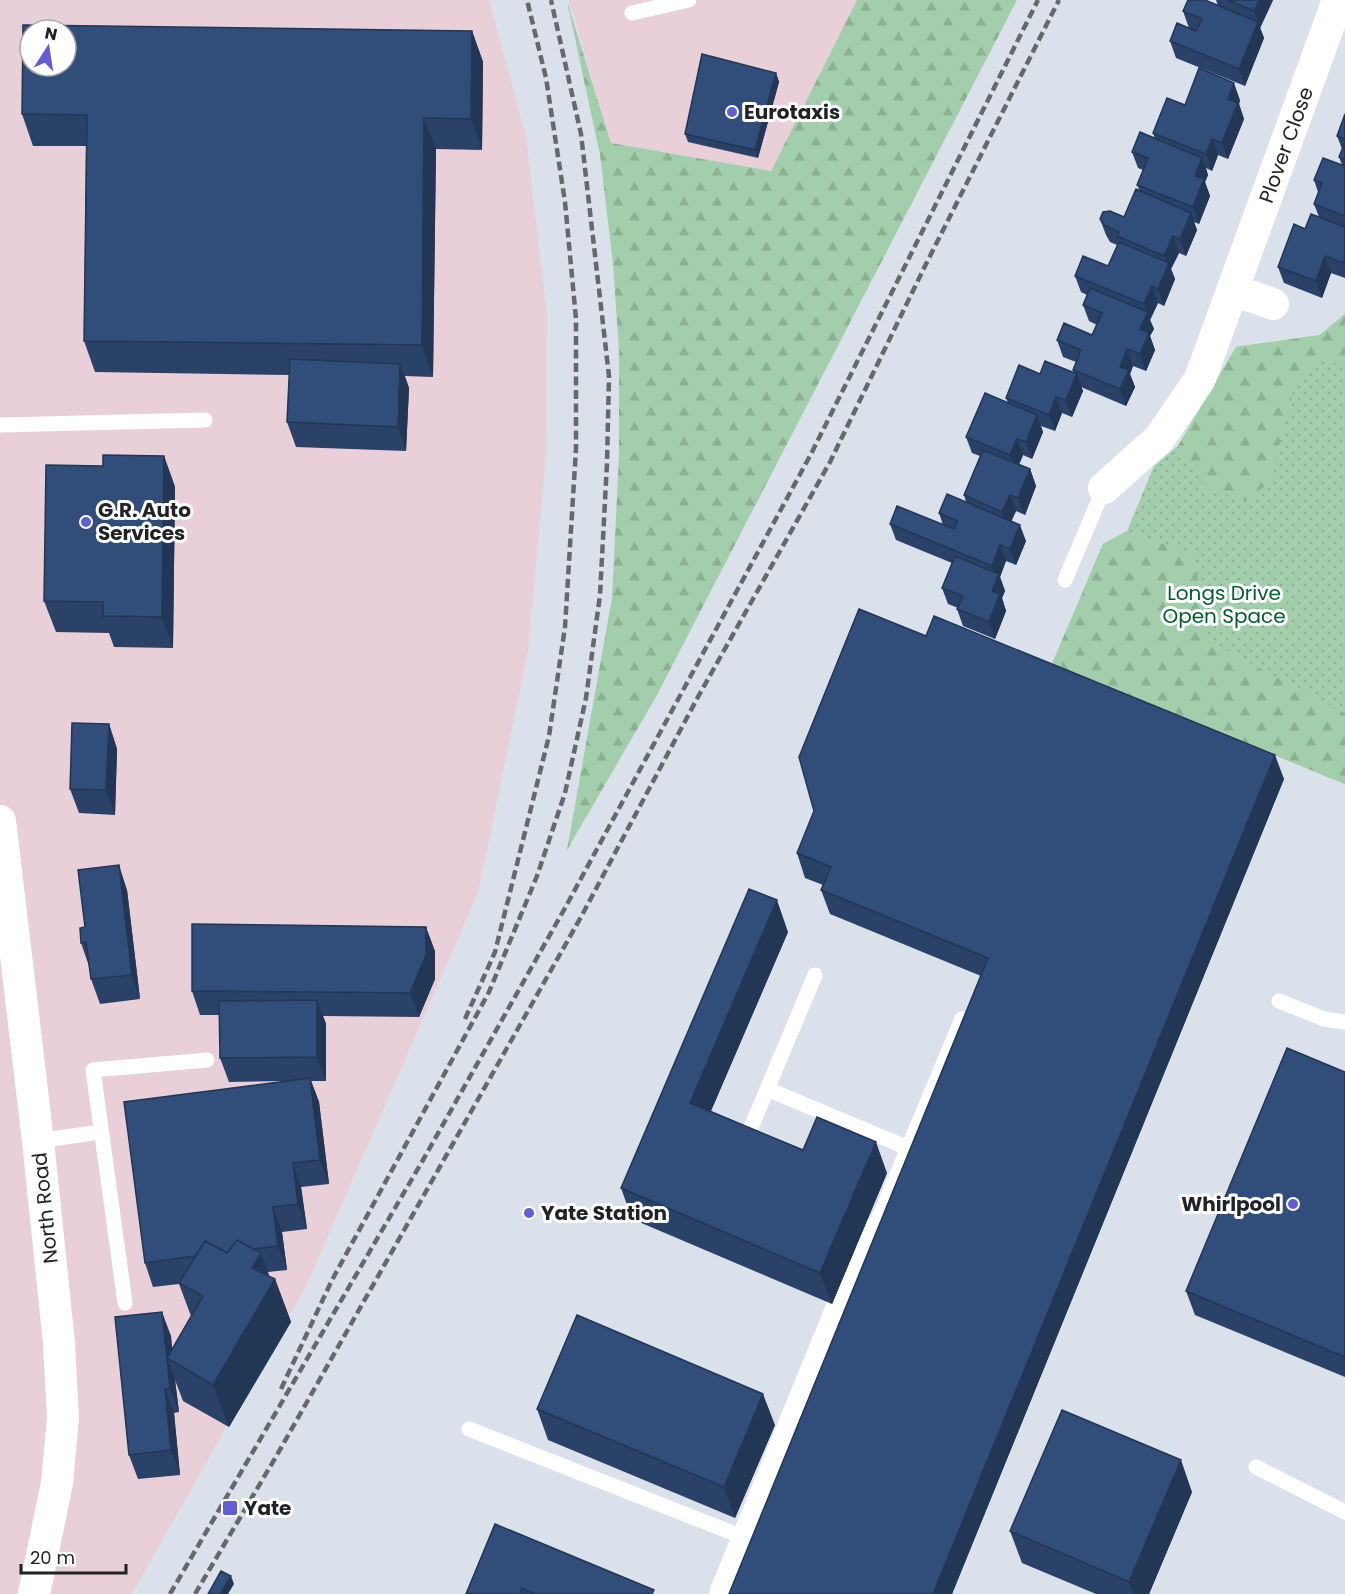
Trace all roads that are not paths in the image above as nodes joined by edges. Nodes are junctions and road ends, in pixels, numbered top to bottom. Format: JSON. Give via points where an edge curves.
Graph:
{"nodes":[{"id":1,"x":689,"y":0,"type":"edge"},
{"id":2,"x":1338,"y":0,"type":"edge"},
{"id":3,"x":632,"y":13,"type":"dead end"},
{"id":4,"x":1233,"y":290,"type":"junction"},
{"id":5,"x":1273,"y":304,"type":"dead end"},
{"id":6,"x":206,"y":420,"type":"dead end"},
{"id":7,"x":0,"y":425,"type":"edge"},
{"id":8,"x":1104,"y":488,"type":"joint"},
{"id":9,"x":1065,"y":580,"type":"dead end"},
{"id":10,"x":0,"y":821,"type":"edge"},
{"id":11,"x":815,"y":975,"type":"dead end"},
{"id":12,"x":1279,"y":1001,"type":"dead end"},
{"id":13,"x":962,"y":1019,"type":"edge"},
{"id":14,"x":1345,"y":1022,"type":"edge"},
{"id":15,"x":207,"y":1060,"type":"dead end"},
{"id":16,"x":767,"y":1089,"type":"junction"},
{"id":17,"x":750,"y":1130,"type":"edge"},
{"id":18,"x":100,"y":1132,"type":"junction"},
{"id":19,"x":38,"y":1141,"type":"junction"},
{"id":20,"x":908,"y":1148,"type":"junction"},
{"id":21,"x":872,"y":1234,"type":"joint"},
{"id":22,"x":125,"y":1303,"type":"dead end"},
{"id":23,"x":469,"y":1429,"type":"dead end"},
{"id":24,"x":1256,"y":1467,"type":"dead end"},
{"id":25,"x":1345,"y":1512,"type":"edge"},
{"id":26,"x":747,"y":1539,"type":"junction"},
{"id":27,"x":34,"y":1594,"type":"edge"},
{"id":28,"x":725,"y":1594,"type":"edge"}],
"edges":[{"from":1,"to":3,"type":"lane"},
{"from":2,"to":4,"type":"street","name":"Plover Close"},
{"from":4,"to":5,"type":"street"},
{"from":4,"to":8,"type":"street","name":"Plover Close","via":[[1200,379],[1159,439]]},
{"from":6,"to":7,"type":"lane"},
{"from":8,"to":9,"type":"lane","name":"Plover Close"},
{"from":10,"to":19,"type":"street","name":"North Road"},
{"from":11,"to":16,"type":"lane"},
{"from":12,"to":14,"type":"lane","via":[[1324,1019]]},
{"from":13,"to":20,"type":"lane"},
{"from":15,"to":18,"type":"lane","via":[[93,1070]]},
{"from":16,"to":17,"type":"lane"},
{"from":16,"to":20,"type":"lane"},
{"from":18,"to":19,"type":"lane"},
{"from":18,"to":22,"type":"lane"},
{"from":19,"to":27,"type":"street","name":"North Road","via":[[63,1418],[57,1483]]},
{"from":20,"to":21,"type":"lane"},
{"from":21,"to":26,"type":"street"},
{"from":23,"to":26,"type":"lane"},
{"from":24,"to":25,"type":"lane"},
{"from":26,"to":28,"type":"street"}]}
